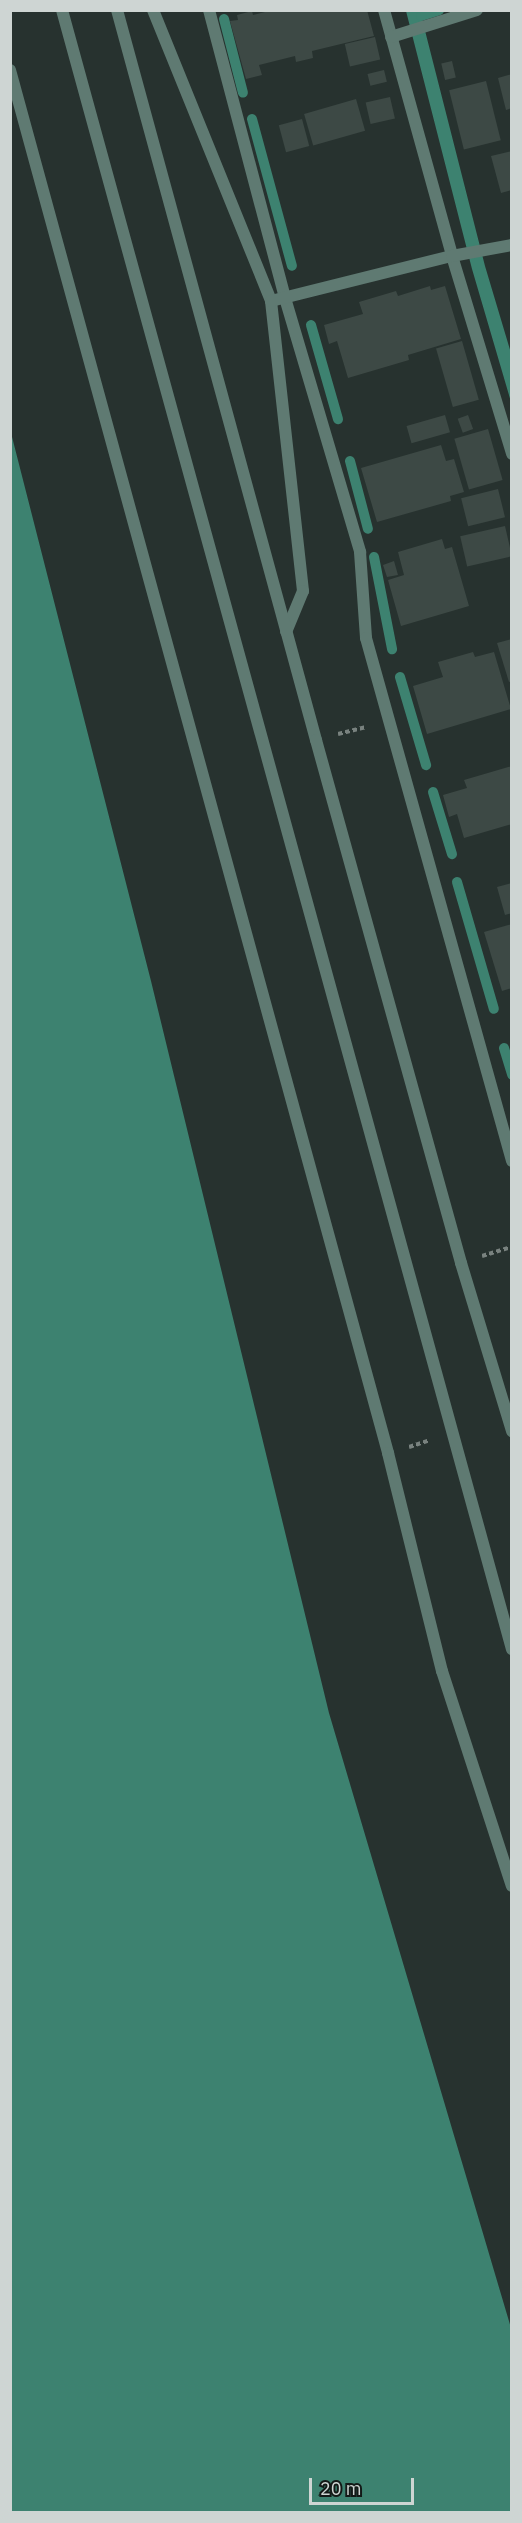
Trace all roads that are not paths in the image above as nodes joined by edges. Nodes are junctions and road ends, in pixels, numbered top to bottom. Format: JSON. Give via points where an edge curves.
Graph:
{"nodes":[{"id":1,"x":62,"y":10,"type":"edge"},
{"id":2,"x":117,"y":10,"type":"edge"},
{"id":3,"x":153,"y":10,"type":"edge"},
{"id":4,"x":209,"y":10,"type":"edge"},
{"id":5,"x":384,"y":10,"type":"edge"},
{"id":6,"x":477,"y":10,"type":"edge"},
{"id":7,"x":391,"y":37,"type":"junction"},
{"id":8,"x":10,"y":70,"type":"edge"},
{"id":9,"x":512,"y":245,"type":"edge"},
{"id":10,"x":457,"y":255,"type":"junction"},
{"id":11,"x":285,"y":298,"type":"junction"},
{"id":12,"x":272,"y":302,"type":"junction"},
{"id":13,"x":512,"y":454,"type":"edge"},
{"id":14,"x":286,"y":632,"type":"junction"},
{"id":15,"x":512,"y":1161,"type":"edge"},
{"id":16,"x":512,"y":1431,"type":"edge"},
{"id":17,"x":512,"y":1649,"type":"edge"},
{"id":18,"x":512,"y":1886,"type":"edge"}],
"edges":[{"from":1,"to":17,"type":"street"},
{"from":2,"to":14,"type":"street"},
{"from":3,"to":12,"type":"street"},
{"from":4,"to":11,"type":"street"},
{"from":5,"to":7,"type":"street"},
{"from":6,"to":7,"type":"street"},
{"from":7,"to":10,"type":"street"},
{"from":8,"to":18,"type":"street","via":[[388,1453],[442,1671]]},
{"from":9,"to":10,"type":"street"},
{"from":10,"to":11,"type":"street"},
{"from":10,"to":13,"type":"street"},
{"from":11,"to":12,"type":"street"},
{"from":11,"to":15,"type":"street","via":[[360,552],[366,638]]},
{"from":12,"to":14,"type":"street","via":[[303,591]]},
{"from":14,"to":16,"type":"street","via":[[461,1263]]}]}
